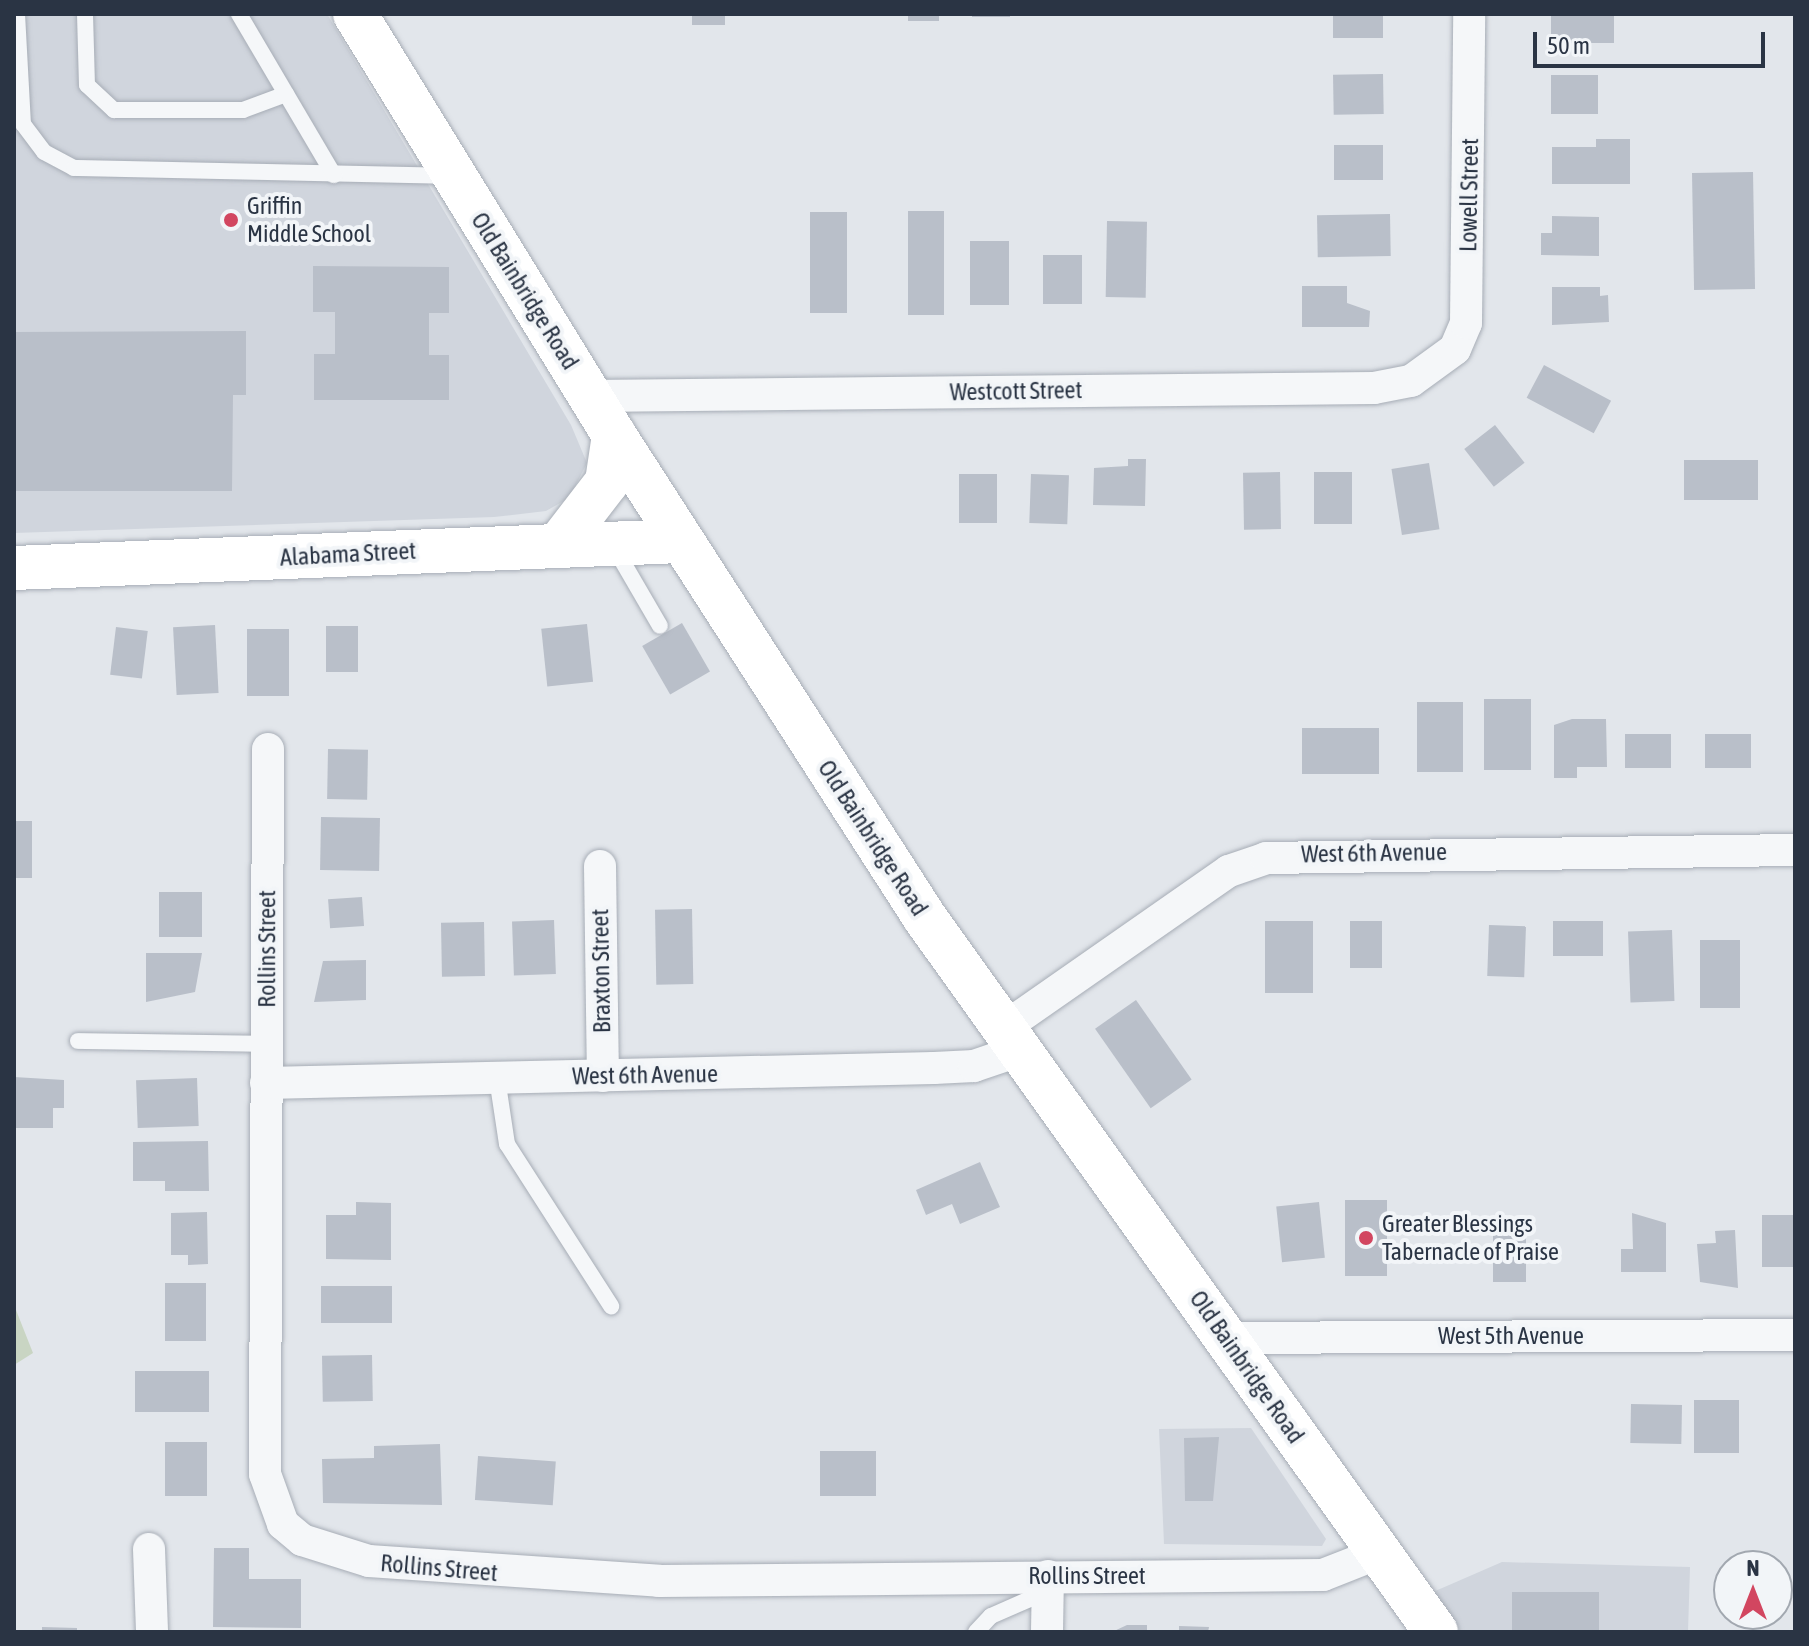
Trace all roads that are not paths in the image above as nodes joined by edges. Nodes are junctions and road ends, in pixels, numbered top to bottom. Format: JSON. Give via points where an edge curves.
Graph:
{"nodes":[{"id":1,"x":17,"y":14,"type":"edge"},
{"id":2,"x":85,"y":14,"type":"edge"},
{"id":3,"x":239,"y":14,"type":"edge"},
{"id":4,"x":355,"y":14,"type":"edge"},
{"id":5,"x":1469,"y":14,"type":"edge"},
{"id":6,"x":286,"y":94,"type":"junction"},
{"id":7,"x":334,"y":175,"type":"junction"},
{"id":8,"x":455,"y":176,"type":"junction"},
{"id":9,"x":1438,"y":367,"type":"joint"},
{"id":10,"x":590,"y":396,"type":"junction"},
{"id":11,"x":614,"y":435,"type":"junction"},
{"id":12,"x":681,"y":541,"type":"junction"},
{"id":13,"x":612,"y":542,"type":"junction"},
{"id":14,"x":560,"y":543,"type":"junction"},
{"id":15,"x":14,"y":568,"type":"edge"},
{"id":16,"x":660,"y":626,"type":"dead end"},
{"id":17,"x":268,"y":749,"type":"dead end"},
{"id":18,"x":1795,"y":850,"type":"edge"},
{"id":19,"x":600,"y":866,"type":"dead end"},
{"id":20,"x":1013,"y":1039,"type":"junction"},
{"id":21,"x":78,"y":1041,"type":"dead end"},
{"id":22,"x":267,"y":1044,"type":"junction"},
{"id":23,"x":603,"y":1076,"type":"junction"},
{"id":24,"x":497,"y":1078,"type":"junction"},
{"id":25,"x":266,"y":1083,"type":"junction"},
{"id":26,"x":611,"y":1306,"type":"dead end"},
{"id":27,"x":1795,"y":1335,"type":"edge"},
{"id":28,"x":1226,"y":1338,"type":"junction"},
{"id":29,"x":149,"y":1549,"type":"dead end"},
{"id":30,"x":1379,"y":1553,"type":"junction"},
{"id":31,"x":1048,"y":1584,"type":"junction"},
{"id":32,"x":152,"y":1632,"type":"edge"},
{"id":33,"x":976,"y":1632,"type":"edge"},
{"id":34,"x":1047,"y":1632,"type":"edge"},
{"id":35,"x":1436,"y":1632,"type":"edge"}],
"edges":[{"from":1,"to":7,"type":"lane","via":[[23,124],[57,160],[90,172]]},
{"from":2,"to":6,"type":"lane","via":[[87,85],[114,110],[243,110]]},
{"from":3,"to":6,"type":"lane"},
{"from":4,"to":8,"type":"main road","name":"Old Bainbridge Road"},
{"from":5,"to":9,"type":"street","name":"Lowell Street","via":[[1466,323]]},
{"from":6,"to":7,"type":"lane"},
{"from":7,"to":8,"type":"lane"},
{"from":8,"to":10,"type":"main road","name":"Old Bainbridge Road"},
{"from":9,"to":10,"type":"street","name":"Westcott Street","via":[[1374,388]]},
{"from":10,"to":11,"type":"main road","name":"Old Bainbridge Road"},
{"from":11,"to":12,"type":"main road","name":"Old Bainbridge Road"},
{"from":11,"to":14,"type":"main road","via":[[607,482]]},
{"from":12,"to":13,"type":"main road","name":"Alabama Street"},
{"from":12,"to":20,"type":"main road","name":"Old Bainbridge Road"},
{"from":13,"to":14,"type":"main road","name":"Alabama Street"},
{"from":13,"to":16,"type":"lane"},
{"from":14,"to":15,"type":"main road","name":"Alabama Street"},
{"from":17,"to":22,"type":"street","name":"Rollins Street"},
{"from":18,"to":20,"type":"street","name":"West 6th Avenue","via":[[1266,858],[1229,871]]},
{"from":19,"to":23,"type":"street","name":"Braxton Street"},
{"from":20,"to":23,"type":"street","name":"West 6th Avenue","via":[[974,1066]]},
{"from":20,"to":28,"type":"main road","name":"Old Bainbridge Road"},
{"from":21,"to":22,"type":"lane"},
{"from":22,"to":25,"type":"street","name":"Rollins Street"},
{"from":23,"to":24,"type":"street","name":"West 6th Avenue"},
{"from":24,"to":25,"type":"street","name":"West 6th Avenue"},
{"from":24,"to":26,"type":"lane","via":[[507,1144]]},
{"from":25,"to":31,"type":"street","name":"Rollins Street","via":[[265,1474],[283,1524],[302,1540],[369,1561],[528,1576]]},
{"from":27,"to":28,"type":"street","name":"West 5th Avenue"},
{"from":28,"to":30,"type":"main road","name":"Old Bainbridge Road"},
{"from":29,"to":32,"type":"street"},
{"from":30,"to":31,"type":"street","name":"Rollins Street","via":[[1323,1575]]},
{"from":30,"to":35,"type":"main road","name":"Old Bainbridge Road"},
{"from":31,"to":33,"type":"lane","via":[[991,1616]]},
{"from":31,"to":34,"type":"street"}]}
